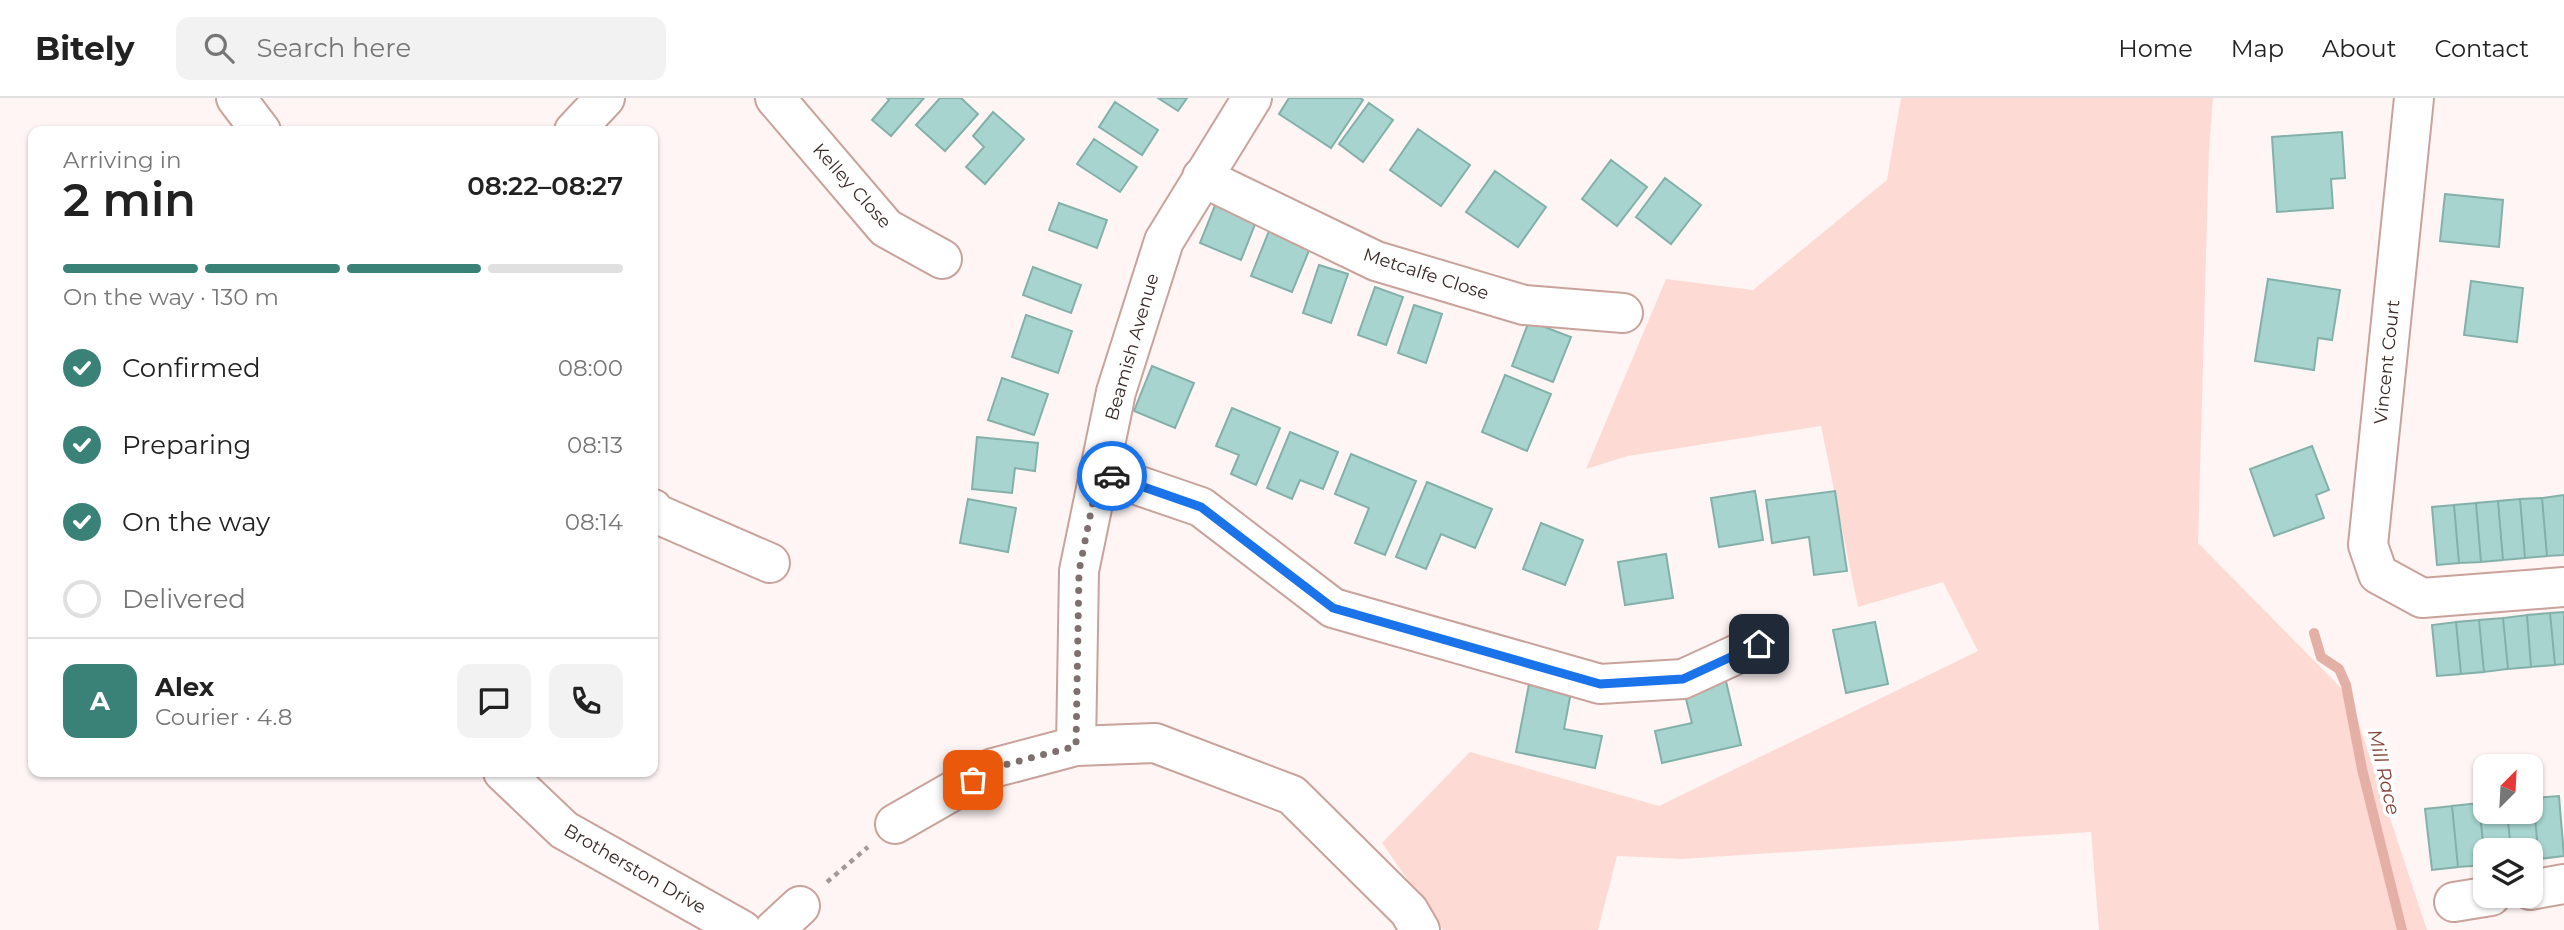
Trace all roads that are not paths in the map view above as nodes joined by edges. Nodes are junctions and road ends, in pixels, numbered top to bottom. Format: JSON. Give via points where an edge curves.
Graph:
{"nodes":[{"id":1,"x":236,"y":98,"type":"edge"},
{"id":2,"x":606,"y":98,"type":"edge"},
{"id":3,"x":775,"y":98,"type":"edge"},
{"id":4,"x":1252,"y":98,"type":"edge"},
{"id":5,"x":2414,"y":98,"type":"edge"},
{"id":6,"x":257,"y":126,"type":"edge"},
{"id":7,"x":579,"y":126,"type":"edge"},
{"id":8,"x":1202,"y":177,"type":"junction"},
{"id":9,"x":942,"y":259,"type":"dead end"},
{"id":10,"x":1623,"y":313,"type":"dead end"},
{"id":11,"x":1099,"y":472,"type":"junction"},
{"id":12,"x":658,"y":514,"type":"edge"},
{"id":13,"x":770,"y":563,"type":"dead end"},
{"id":14,"x":2564,"y":587,"type":"edge"},
{"id":15,"x":1759,"y":644,"type":"dead end"},
{"id":16,"x":1076,"y":746,"type":"junction"},
{"id":17,"x":508,"y":777,"type":"edge"},
{"id":18,"x":895,"y":824,"type":"road end"},
{"id":19,"x":2564,"y":884,"type":"edge"},
{"id":20,"x":2543,"y":888,"type":"edge"},
{"id":21,"x":2473,"y":899,"type":"edge"},
{"id":22,"x":2454,"y":902,"type":"dead end"},
{"id":23,"x":742,"y":930,"type":"edge"},
{"id":24,"x":1420,"y":930,"type":"edge"}],
"edges":[{"from":1,"to":6,"type":"street"},
{"from":2,"to":7,"type":"street"},
{"from":3,"to":9,"type":"street","name":"Kelley Close","via":[[886,228]]},
{"from":4,"to":8,"type":"street","name":"Beamish Avenue"},
{"from":5,"to":14,"type":"street","name":"Vincent Court","via":[[2368,545],[2378,574],[2422,598]]},
{"from":8,"to":10,"type":"street","name":"Metcalfe Close","via":[[1376,261],[1524,305]]},
{"from":8,"to":11,"type":"street","name":"Beamish Avenue","via":[[1164,241],[1116,392]]},
{"from":11,"to":15,"type":"street","via":[[1201,507],[1333,608],[1600,684],[1683,679]]},
{"from":11,"to":16,"type":"street","name":"Beamish Avenue","via":[[1079,571]]},
{"from":12,"to":13,"type":"street"},
{"from":16,"to":18,"type":"street","via":[[993,768]]},
{"from":16,"to":24,"type":"street","via":[[1156,743],[1292,795],[1409,911]]},
{"from":17,"to":23,"type":"street","name":"Brotherston Drive","via":[[564,830]]},
{"from":19,"to":20,"type":"street"},
{"from":21,"to":22,"type":"street"}]}
